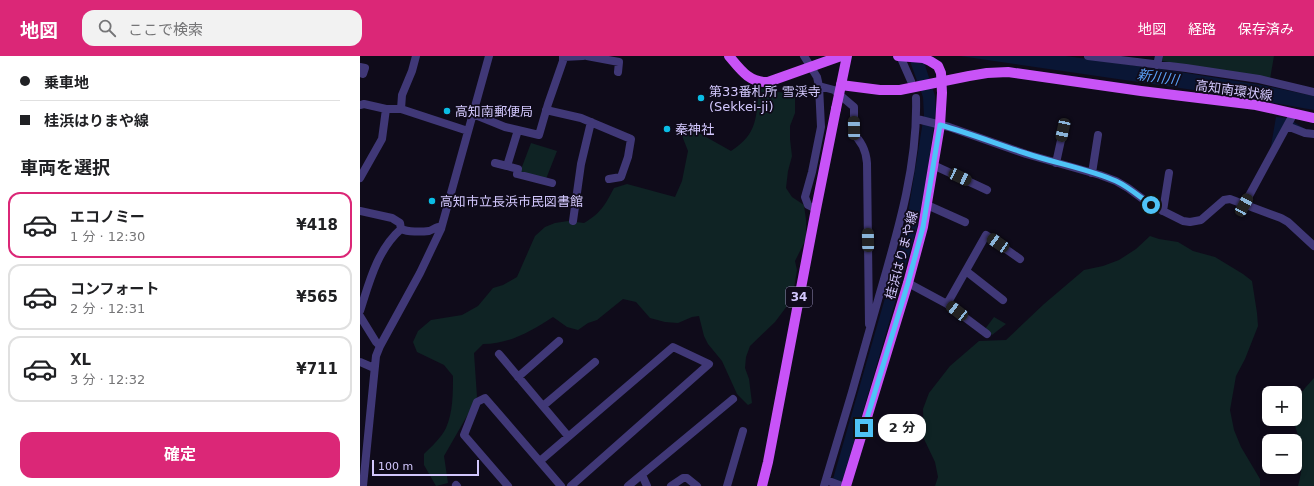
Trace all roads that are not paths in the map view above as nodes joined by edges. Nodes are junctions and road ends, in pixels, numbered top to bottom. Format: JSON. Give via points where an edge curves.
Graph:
{"nodes":[{"id":1,"x":416,"y":56,"type":"edge"},
{"id":2,"x":489,"y":56,"type":"edge"},
{"id":3,"x":563,"y":56,"type":"edge"},
{"id":4,"x":583,"y":56,"type":"edge"},
{"id":5,"x":587,"y":56,"type":"edge"},
{"id":6,"x":729,"y":56,"type":"edge"},
{"id":7,"x":804,"y":56,"type":"edge"},
{"id":8,"x":841,"y":56,"type":"edge"},
{"id":9,"x":847,"y":56,"type":"edge"},
{"id":10,"x":902,"y":56,"type":"edge"},
{"id":11,"x":1088,"y":56,"type":"edge"},
{"id":12,"x":1158,"y":56,"type":"edge"},
{"id":13,"x":1157,"y":65,"type":"junction"},
{"id":14,"x":810,"y":66,"type":"junction"},
{"id":15,"x":618,"y":72,"type":"dead end"},
{"id":16,"x":937,"y":83,"type":"junction"},
{"id":17,"x":841,"y":85,"type":"junction"},
{"id":18,"x":819,"y":86,"type":"junction"},
{"id":19,"x":914,"y":89,"type":"junction"},
{"id":20,"x":1314,"y":92,"type":"edge"},
{"id":21,"x":360,"y":105,"type":"edge"},
{"id":22,"x":386,"y":108,"type":"junction"},
{"id":23,"x":401,"y":109,"type":"junction"},
{"id":24,"x":546,"y":110,"type":"junction"},
{"id":25,"x":473,"y":114,"type":"junction"},
{"id":26,"x":1314,"y":118,"type":"edge"},
{"id":27,"x":918,"y":120,"type":"junction"},
{"id":28,"x":1289,"y":121,"type":"junction"},
{"id":29,"x":591,"y":122,"type":"junction"},
{"id":30,"x":938,"y":124,"type":"junction"},
{"id":31,"x":518,"y":130,"type":"junction"},
{"id":32,"x":1063,"y":130,"type":"dead end"},
{"id":33,"x":468,"y":131,"type":"junction"},
{"id":34,"x":1314,"y":134,"type":"edge"},
{"id":35,"x":1098,"y":135,"type":"dead end"},
{"id":36,"x":495,"y":163,"type":"dead end"},
{"id":37,"x":1056,"y":163,"type":"junction"},
{"id":38,"x":934,"y":165,"type":"junction"},
{"id":39,"x":507,"y":166,"type":"junction"},
{"id":40,"x":1092,"y":173,"type":"junction"},
{"id":41,"x":1169,"y":173,"type":"dead end"},
{"id":42,"x":360,"y":178,"type":"edge"},
{"id":43,"x":609,"y":178,"type":"dead end"},
{"id":44,"x":552,"y":183,"type":"dead end"},
{"id":45,"x":988,"y":190,"type":"dead end"},
{"id":46,"x":927,"y":205,"type":"junction"},
{"id":47,"x":1244,"y":205,"type":"junction"},
{"id":48,"x":816,"y":209,"type":"junction"},
{"id":49,"x":360,"y":211,"type":"edge"},
{"id":50,"x":1163,"y":211,"type":"junction"},
{"id":51,"x":573,"y":221,"type":"dead end"},
{"id":52,"x":965,"y":222,"type":"dead end"},
{"id":53,"x":401,"y":229,"type":"junction"},
{"id":54,"x":441,"y":229,"type":"junction"},
{"id":55,"x":1314,"y":246,"type":"edge"},
{"id":56,"x":1020,"y":259,"type":"dead end"},
{"id":57,"x":966,"y":271,"type":"junction"},
{"id":58,"x":908,"y":283,"type":"junction"},
{"id":59,"x":1003,"y":300,"type":"dead end"},
{"id":60,"x":947,"y":304,"type":"junction"},
{"id":61,"x":360,"y":312,"type":"edge"},
{"id":62,"x":360,"y":316,"type":"edge"},
{"id":63,"x":869,"y":333,"type":"junction"},
{"id":64,"x":987,"y":334,"type":"dead end"},
{"id":65,"x":559,"y":341,"type":"dead end"},
{"id":66,"x":380,"y":346,"type":"junction"},
{"id":67,"x":499,"y":354,"type":"dead end"},
{"id":68,"x":360,"y":362,"type":"edge"},
{"id":69,"x":594,"y":362,"type":"dead end"},
{"id":70,"x":374,"y":368,"type":"junction"},
{"id":71,"x":518,"y":377,"type":"junction"},
{"id":72,"x":733,"y":398,"type":"dead end"},
{"id":73,"x":543,"y":406,"type":"junction"},
{"id":74,"x":744,"y":431,"type":"dead end"},
{"id":75,"x":568,"y":436,"type":"junction"},
{"id":76,"x":540,"y":461,"type":"junction"},
{"id":77,"x":642,"y":475,"type":"junction"},
{"id":78,"x":827,"y":483,"type":"edge"},
{"id":79,"x":363,"y":486,"type":"edge"},
{"id":80,"x":508,"y":486,"type":"edge"},
{"id":81,"x":561,"y":486,"type":"edge"},
{"id":82,"x":571,"y":486,"type":"edge"},
{"id":83,"x":628,"y":486,"type":"edge"},
{"id":84,"x":647,"y":486,"type":"edge"},
{"id":85,"x":671,"y":486,"type":"edge"},
{"id":86,"x":697,"y":486,"type":"edge"},
{"id":87,"x":727,"y":486,"type":"edge"},
{"id":88,"x":762,"y":486,"type":"edge"},
{"id":89,"x":842,"y":486,"type":"edge"},
{"id":90,"x":846,"y":486,"type":"edge"}],
"edges":[{"from":1,"to":23,"type":"street","via":[[402,95]]},
{"from":2,"to":25,"type":"street"},
{"from":3,"to":4,"type":"street"},
{"from":3,"to":24,"type":"street"},
{"from":5,"to":15,"type":"street","via":[[619,62]]},
{"from":6,"to":14,"type":"main road","via":[[756,82],[768,82]]},
{"from":7,"to":14,"type":"street"},
{"from":8,"to":14,"type":"main road"},
{"from":9,"to":17,"type":"main road","number":"34"},
{"from":10,"to":16,"type":"main road","name":"桂浜はりまや線","via":[[923,58],[938,66],[941,73]]},
{"from":10,"to":19,"type":"street"},
{"from":11,"to":13,"type":"street"},
{"from":12,"to":13,"type":"street"},
{"from":13,"to":20,"type":"street","via":[[1259,79]]},
{"from":14,"to":18,"type":"street"},
{"from":16,"to":19,"type":"main road","name":"高知南環状線"},
{"from":16,"to":28,"type":"main road","name":"高知南環状線","via":[[987,73],[1008,72],[1256,105]]},
{"from":16,"to":30,"type":"main road","name":"桂浜はりまや線","via":[[942,94]]},
{"from":17,"to":19,"type":"main road","name":"高知南環状線","via":[[880,90]]},
{"from":17,"to":48,"type":"main road","number":"34","bridge":true},
{"from":18,"to":48,"type":"street","via":[[821,127],[806,197],[808,205]]},
{"from":18,"to":63,"type":"street","via":[[834,90],[854,107],[852,133],[862,144],[867,155]]},
{"from":19,"to":27,"type":"street"},
{"from":21,"to":22,"type":"street"},
{"from":22,"to":23,"type":"street"},
{"from":22,"to":42,"type":"street","via":[[382,139]]},
{"from":23,"to":33,"type":"street"},
{"from":24,"to":29,"type":"street"},
{"from":24,"to":31,"type":"street","via":[[539,135]]},
{"from":25,"to":31,"type":"street"},
{"from":25,"to":33,"type":"street"},
{"from":26,"to":28,"type":"main road","name":"高知南環状線"},
{"from":27,"to":30,"type":"street"},
{"from":27,"to":63,"type":"street","via":[[898,229]]},
{"from":28,"to":34,"type":"street","via":[[1305,133]]},
{"from":28,"to":47,"type":"street"},
{"from":29,"to":43,"type":"street","via":[[631,139],[621,177]]},
{"from":29,"to":51,"type":"street","via":[[579,176]]},
{"from":30,"to":37,"type":"street"},
{"from":30,"to":38,"type":"main road","name":"桂浜はりまや線"},
{"from":31,"to":39,"type":"street"},
{"from":32,"to":37,"type":"street"},
{"from":33,"to":54,"type":"street"},
{"from":35,"to":40,"type":"street"},
{"from":36,"to":39,"type":"street"},
{"from":37,"to":40,"type":"street"},
{"from":38,"to":45,"type":"street"},
{"from":38,"to":46,"type":"main road","name":"桂浜はりまや線"},
{"from":39,"to":44,"type":"street","via":[[518,168],[517,174]]},
{"from":40,"to":50,"type":"street","via":[[1116,181]]},
{"from":41,"to":50,"type":"street"},
{"from":46,"to":52,"type":"street"},
{"from":46,"to":58,"type":"main road","name":"桂浜はりまや線"},
{"from":47,"to":50,"type":"street","via":[[1230,199],[1224,200],[1201,220],[1190,222]]},
{"from":47,"to":55,"type":"street","via":[[1288,222]]},
{"from":48,"to":88,"type":"main road","number":"34"},
{"from":49,"to":53,"type":"street","via":[[392,218],[400,223]]},
{"from":53,"to":54,"type":"street"},
{"from":53,"to":61,"type":"street","via":[[382,252]]},
{"from":54,"to":66,"type":"street"},
{"from":56,"to":57,"type":"street","via":[[986,235]]},
{"from":57,"to":59,"type":"street"},
{"from":57,"to":60,"type":"street"},
{"from":58,"to":60,"type":"street"},
{"from":58,"to":90,"type":"main road","name":"桂浜はりまや線"},
{"from":60,"to":64,"type":"street"},
{"from":62,"to":66,"type":"street"},
{"from":63,"to":78,"type":"street"},
{"from":65,"to":71,"type":"street"},
{"from":66,"to":70,"type":"street"},
{"from":67,"to":71,"type":"street"},
{"from":68,"to":70,"type":"street"},
{"from":69,"to":73,"type":"street"},
{"from":70,"to":79,"type":"street"},
{"from":71,"to":73,"type":"street"},
{"from":72,"to":77,"type":"street"},
{"from":73,"to":75,"type":"street"},
{"from":74,"to":87,"type":"street"},
{"from":75,"to":76,"type":"street"},
{"from":75,"to":82,"type":"street","via":[[673,347],[710,364]]},
{"from":76,"to":80,"type":"street","via":[[485,398],[477,402],[464,435]]},
{"from":76,"to":81,"type":"street"},
{"from":77,"to":83,"type":"street"},
{"from":77,"to":84,"type":"street"},
{"from":78,"to":89,"type":"street"},
{"from":85,"to":86,"type":"street","via":[[687,478]]}]}
